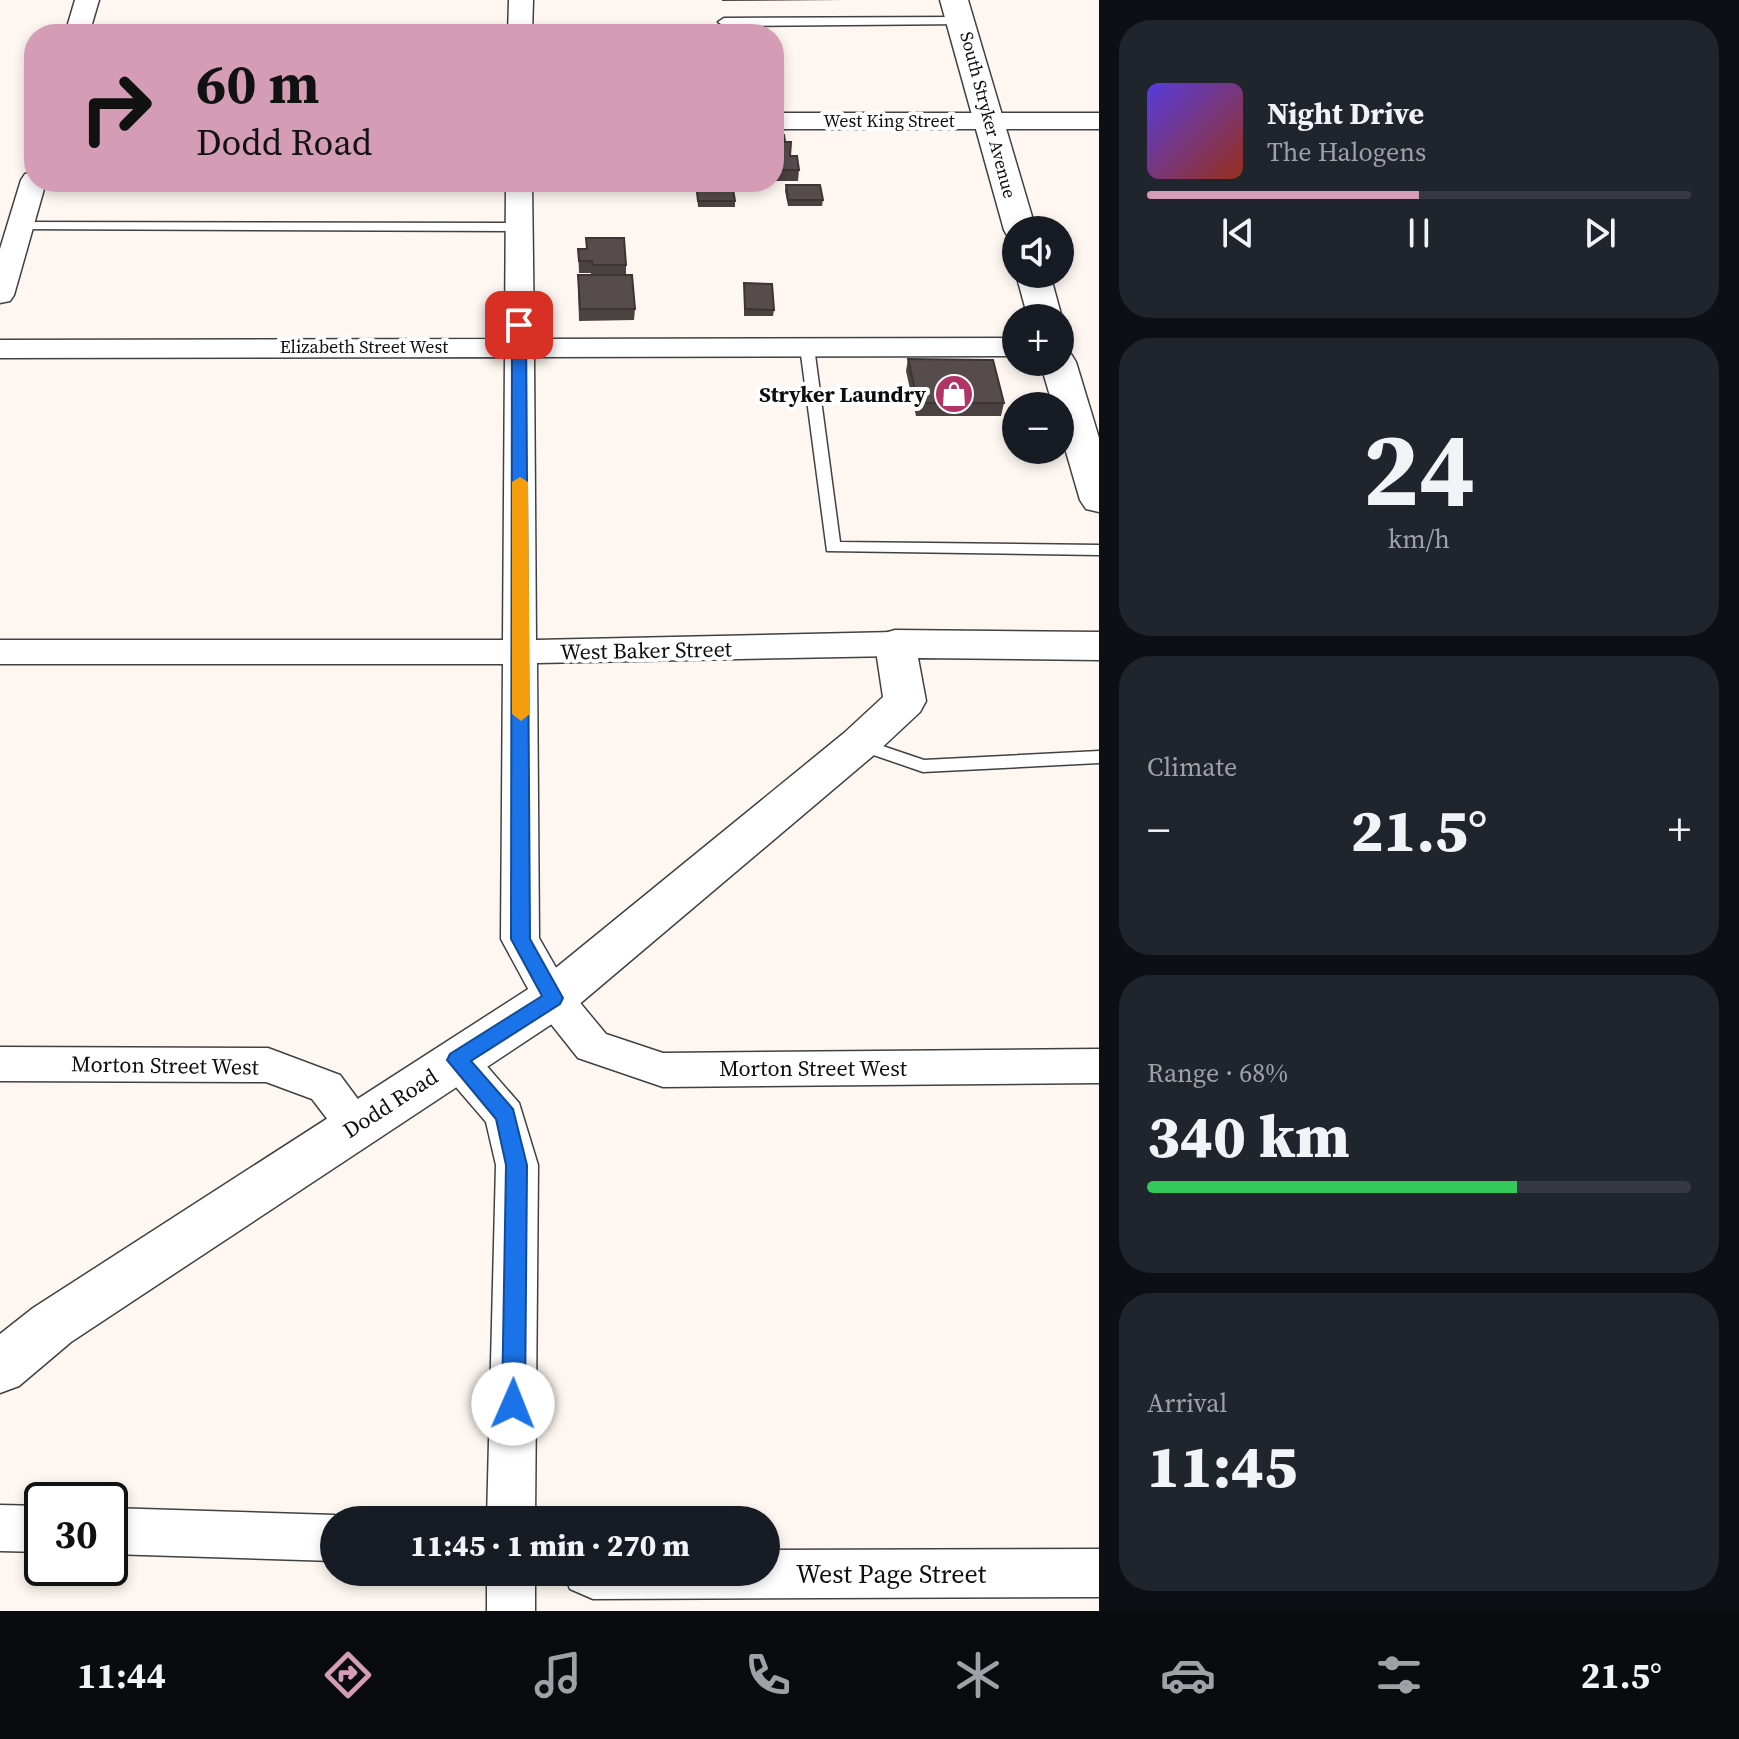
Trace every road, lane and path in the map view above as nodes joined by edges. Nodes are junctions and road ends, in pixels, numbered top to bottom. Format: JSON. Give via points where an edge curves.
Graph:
{"nodes":[{"id":1,"x":87,"y":0,"type":"edge"},
{"id":2,"x":521,"y":0,"type":"edge"},
{"id":3,"x":958,"y":10,"type":"edge"},
{"id":4,"x":724,"y":22,"type":"dead end"},
{"id":5,"x":80,"y":24,"type":"edge"},
{"id":6,"x":520,"y":24,"type":"edge"},
{"id":7,"x":784,"y":121,"type":"edge"},
{"id":8,"x":988,"y":121,"type":"junction"},
{"id":9,"x":1099,"y":121,"type":"edge"},
{"id":10,"x":28,"y":192,"type":"edge"},
{"id":11,"x":519,"y":192,"type":"edge"},
{"id":12,"x":1016,"y":216,"type":"edge"},
{"id":13,"x":14,"y":221,"type":"edge"},
{"id":14,"x":518,"y":227,"type":"junction"},
{"id":15,"x":0,"y":295,"type":"edge"},
{"id":16,"x":519,"y":347,"type":"junction"},
{"id":17,"x":807,"y":347,"type":"junction"},
{"id":18,"x":1002,"y":347,"type":"edge"},
{"id":19,"x":0,"y":349,"type":"edge"},
{"id":20,"x":1062,"y":376,"type":"edge"},
{"id":21,"x":1099,"y":500,"type":"edge"},
{"id":22,"x":1099,"y":550,"type":"edge"},
{"id":23,"x":895,"y":644,"type":"junction"},
{"id":24,"x":1099,"y":646,"type":"edge"},
{"id":25,"x":0,"y":652,"type":"edge"},
{"id":26,"x":521,"y":652,"type":"junction"},
{"id":27,"x":859,"y":744,"type":"junction"},
{"id":28,"x":1099,"y":757,"type":"edge"},
{"id":29,"x":553,"y":998,"type":"junction"},
{"id":30,"x":457,"y":1060,"type":"junction"},
{"id":31,"x":0,"y":1064,"type":"edge"},
{"id":32,"x":1099,"y":1066,"type":"edge"},
{"id":33,"x":356,"y":1125,"type":"junction"},
{"id":34,"x":0,"y":1368,"type":"edge"},
{"id":35,"x":511,"y":1506,"type":"edge"},
{"id":36,"x":0,"y":1528,"type":"edge"},
{"id":37,"x":24,"y":1529,"type":"edge"},
{"id":38,"x":128,"y":1532,"type":"edge"},
{"id":39,"x":320,"y":1538,"type":"edge"},
{"id":40,"x":1099,"y":1573,"type":"edge"},
{"id":41,"x":780,"y":1574,"type":"edge"},
{"id":42,"x":511,"y":1586,"type":"edge"},
{"id":43,"x":511,"y":1611,"type":"edge"}],
"edges":[{"from":1,"to":5,"type":"street"},
{"from":2,"to":6,"type":"street"},
{"from":3,"to":4,"type":"lane"},
{"from":3,"to":8,"type":"street","name":"South Stryker Avenue"},
{"from":7,"to":8,"type":"street","name":"West King Street"},
{"from":8,"to":9,"type":"street","name":"West King Street"},
{"from":8,"to":12,"type":"street","name":"South Stryker Avenue"},
{"from":10,"to":13,"type":"street"},
{"from":11,"to":14,"type":"street","name":"Morton Street West"},
{"from":13,"to":14,"type":"lane"},
{"from":13,"to":15,"type":"street"},
{"from":14,"to":16,"type":"street","name":"Morton Street West"},
{"from":16,"to":17,"type":"street","name":"Elizabeth Street West"},
{"from":16,"to":19,"type":"street","name":"Elizabeth Street West"},
{"from":16,"to":26,"type":"street","name":"Morton Street West"},
{"from":17,"to":18,"type":"street","name":"Elizabeth Street West"},
{"from":17,"to":22,"type":"lane","via":[[833,547]]},
{"from":20,"to":21,"type":"street"},
{"from":23,"to":24,"type":"street","name":"West Baker Street"},
{"from":23,"to":26,"type":"street","name":"West Baker Street"},
{"from":23,"to":27,"type":"street","name":"Dodd Road","via":[[905,701]]},
{"from":25,"to":26,"type":"street","name":"West Baker Street"},
{"from":26,"to":29,"type":"street","name":"Morton Street West","via":[[520,939]]},
{"from":27,"to":28,"type":"lane","via":[[923,766]]},
{"from":27,"to":29,"type":"street","name":"Dodd Road"},
{"from":29,"to":30,"type":"street","name":"Dodd Road"},
{"from":29,"to":32,"type":"street","name":"Morton Street West","via":[[592,1046],[663,1070]]},
{"from":30,"to":33,"type":"street","name":"Dodd Road"},
{"from":30,"to":35,"type":"street","via":[[505,1115],[517,1165]]},
{"from":31,"to":33,"type":"street","name":"Morton Street West","via":[[268,1065],[326,1087]]},
{"from":33,"to":34,"type":"street","name":"Dodd Road","via":[[52,1325]]},
{"from":36,"to":37,"type":"street"},
{"from":38,"to":39,"type":"street"},
{"from":40,"to":41,"type":"street","name":"West Page Street"},
{"from":42,"to":43,"type":"street"}]}
